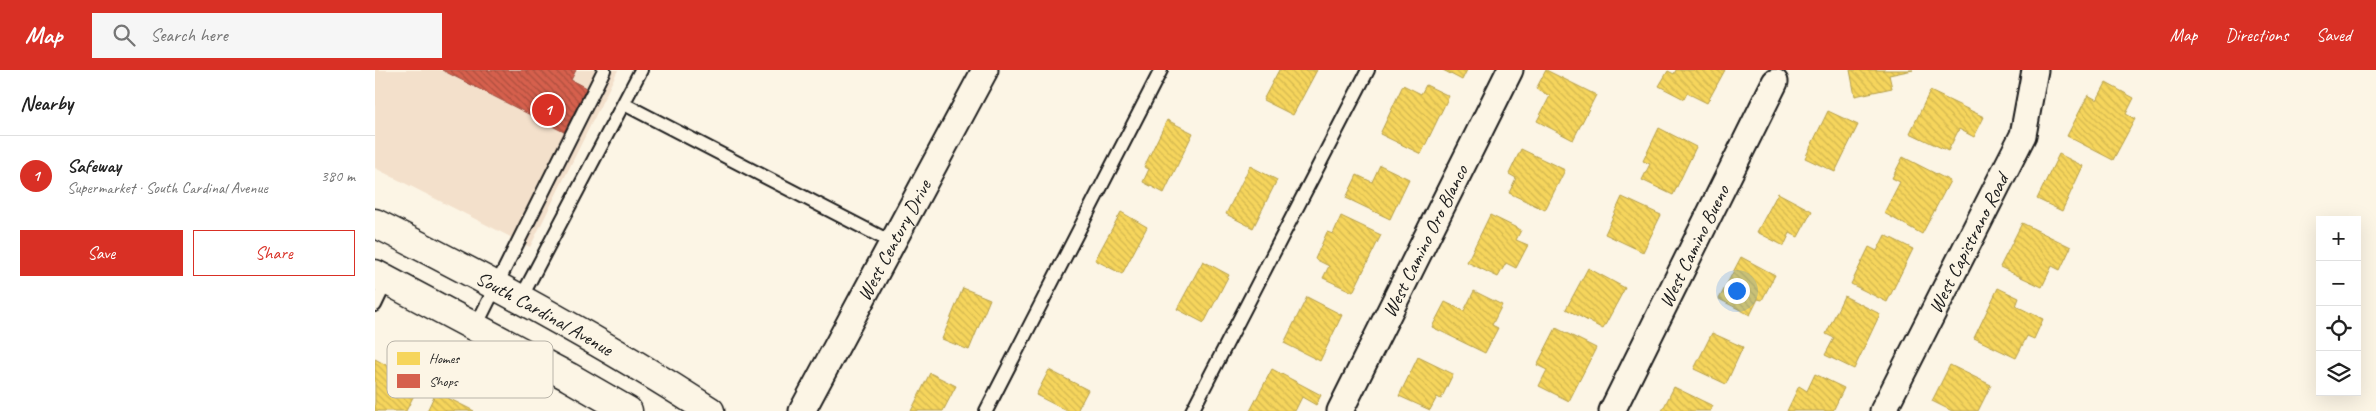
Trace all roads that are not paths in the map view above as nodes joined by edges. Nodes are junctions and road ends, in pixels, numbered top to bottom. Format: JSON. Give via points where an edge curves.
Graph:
{"nodes":[{"id":1,"x":604,"y":70,"type":"edge"},
{"id":2,"x":641,"y":70,"type":"edge"},
{"id":3,"x":985,"y":70,"type":"edge"},
{"id":4,"x":1161,"y":70,"type":"edge"},
{"id":5,"x":1368,"y":70,"type":"edge"},
{"id":6,"x":1509,"y":70,"type":"edge"},
{"id":7,"x":2035,"y":70,"type":"edge"},
{"id":8,"x":1775,"y":82,"type":"dead end"},
{"id":9,"x":624,"y":104,"type":"junction"},
{"id":10,"x":375,"y":223,"type":"edge"},
{"id":11,"x":893,"y":243,"type":"junction"},
{"id":12,"x":381,"y":277,"type":"edge"},
{"id":13,"x":509,"y":292,"type":"junction"},
{"id":14,"x":375,"y":305,"type":"edge"},
{"id":15,"x":475,"y":326,"type":"junction"},
{"id":16,"x":502,"y":341,"type":"edge"},
{"id":17,"x":553,"y":369,"type":"edge"},
{"id":18,"x":804,"y":410,"type":"edge"},
{"id":19,"x":628,"y":411,"type":"edge"},
{"id":20,"x":710,"y":411,"type":"edge"},
{"id":21,"x":986,"y":411,"type":"edge"},
{"id":22,"x":1192,"y":411,"type":"edge"},
{"id":23,"x":1341,"y":411,"type":"edge"},
{"id":24,"x":1611,"y":411,"type":"edge"},
{"id":25,"x":1883,"y":411,"type":"edge"}],
"edges":[{"from":1,"to":13,"type":"lane"},
{"from":2,"to":9,"type":"lane"},
{"from":3,"to":11,"type":"street","name":"West Century Drive"},
{"from":4,"to":21,"type":"lane"},
{"from":5,"to":22,"type":"lane"},
{"from":6,"to":23,"type":"street","name":"West Camino Oro Blanco"},
{"from":7,"to":25,"type":"street","name":"West Capistrano Road","via":[[2023,135]]},
{"from":8,"to":24,"type":"street","name":"West Camino Bueno"},
{"from":9,"to":11,"type":"lane"},
{"from":9,"to":13,"type":"lane"},
{"from":10,"to":13,"type":"main road","name":"South Cardinal Avenue"},
{"from":11,"to":18,"type":"street","name":"West Century Drive"},
{"from":12,"to":14,"type":"lane"},
{"from":12,"to":15,"type":"main road"},
{"from":13,"to":15,"type":"lane"},
{"from":13,"to":20,"type":"main road","name":"South Cardinal Avenue","via":[[619,354]]},
{"from":15,"to":16,"type":"main road"},
{"from":17,"to":19,"type":"main road"}]}
